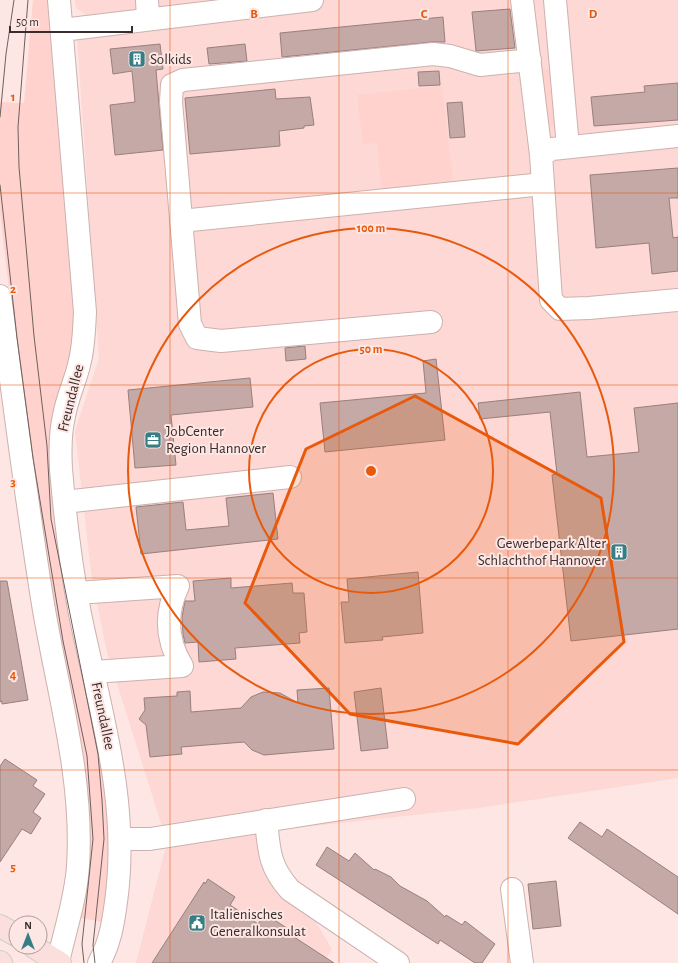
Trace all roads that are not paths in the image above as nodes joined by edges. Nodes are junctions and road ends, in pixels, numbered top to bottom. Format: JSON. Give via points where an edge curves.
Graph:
{"nodes":[{"id":1,"x":59,"y":0,"type":"edge"},
{"id":2,"x":312,"y":0,"type":"edge"},
{"id":3,"x":522,"y":0,"type":"edge"},
{"id":4,"x":555,"y":0,"type":"edge"},
{"id":5,"x":148,"y":10,"type":"edge"},
{"id":6,"x":62,"y":30,"type":"junction"},
{"id":7,"x":530,"y":60,"type":"junction"},
{"id":8,"x":678,"y":136,"type":"edge"},
{"id":9,"x":568,"y":147,"type":"junction"},
{"id":10,"x":541,"y":155,"type":"junction"},
{"id":11,"x":543,"y":184,"type":"junction"},
{"id":12,"x":181,"y":221,"type":"junction"},
{"id":13,"x":0,"y":296,"type":"edge"},
{"id":14,"x":678,"y":300,"type":"edge"},
{"id":15,"x":431,"y":322,"type":"dead end"},
{"id":16,"x":290,"y":477,"type":"dead end"},
{"id":17,"x":64,"y":502,"type":"junction"},
{"id":18,"x":77,"y":593,"type":"junction"},
{"id":19,"x":93,"y":672,"type":"junction"},
{"id":20,"x":404,"y":799,"type":"dead end"},
{"id":21,"x":266,"y":820,"type":"junction"},
{"id":22,"x":120,"y":840,"type":"junction"},
{"id":23,"x":512,"y":889,"type":"dead end"},
{"id":24,"x":46,"y":955,"type":"edge"},
{"id":25,"x":58,"y":963,"type":"edge"},
{"id":26,"x":100,"y":963,"type":"edge"},
{"id":27,"x":398,"y":963,"type":"edge"},
{"id":28,"x":522,"y":963,"type":"edge"}],
"edges":[{"from":1,"to":6,"type":"street","name":"Freundallee"},
{"from":2,"to":5,"type":"street"},
{"from":3,"to":7,"type":"street"},
{"from":4,"to":9,"type":"street"},
{"from":5,"to":6,"type":"street"},
{"from":6,"to":17,"type":"street","name":"Freundallee","via":[[85,312],[83,346],[60,441]]},
{"from":7,"to":10,"type":"street"},
{"from":7,"to":12,"type":"street","via":[[480,65],[433,54],[183,80],[172,85],[171,102]]},
{"from":8,"to":9,"type":"street"},
{"from":9,"to":10,"type":"street","via":[[552,149]]},
{"from":10,"to":11,"type":"street"},
{"from":11,"to":12,"type":"street"},
{"from":11,"to":14,"type":"street","via":[[551,300],[555,306],[560,309],[589,308]]},
{"from":12,"to":15,"type":"street","via":[[190,324],[197,338],[221,341]]},
{"from":13,"to":25,"type":"street","via":[[24,482],[77,799],[78,868],[75,892]]},
{"from":16,"to":17,"type":"street"},
{"from":17,"to":18,"type":"street","name":"Freundallee"},
{"from":18,"to":19,"type":"street","name":"Freundallee"},
{"from":18,"to":19,"type":"street","via":[[178,586],[170,607],[169,626],[174,650],[182,666]]},
{"from":19,"to":22,"type":"street","name":"Freundallee","via":[[111,752]]},
{"from":20,"to":21,"type":"street"},
{"from":21,"to":22,"type":"street","via":[[150,839]]},
{"from":21,"to":27,"type":"street","via":[[273,867],[290,890]]},
{"from":22,"to":26,"type":"street","name":"Freundallee","via":[[112,933]]},
{"from":23,"to":28,"type":"street"},
{"from":24,"to":25,"type":"main road"}]}
